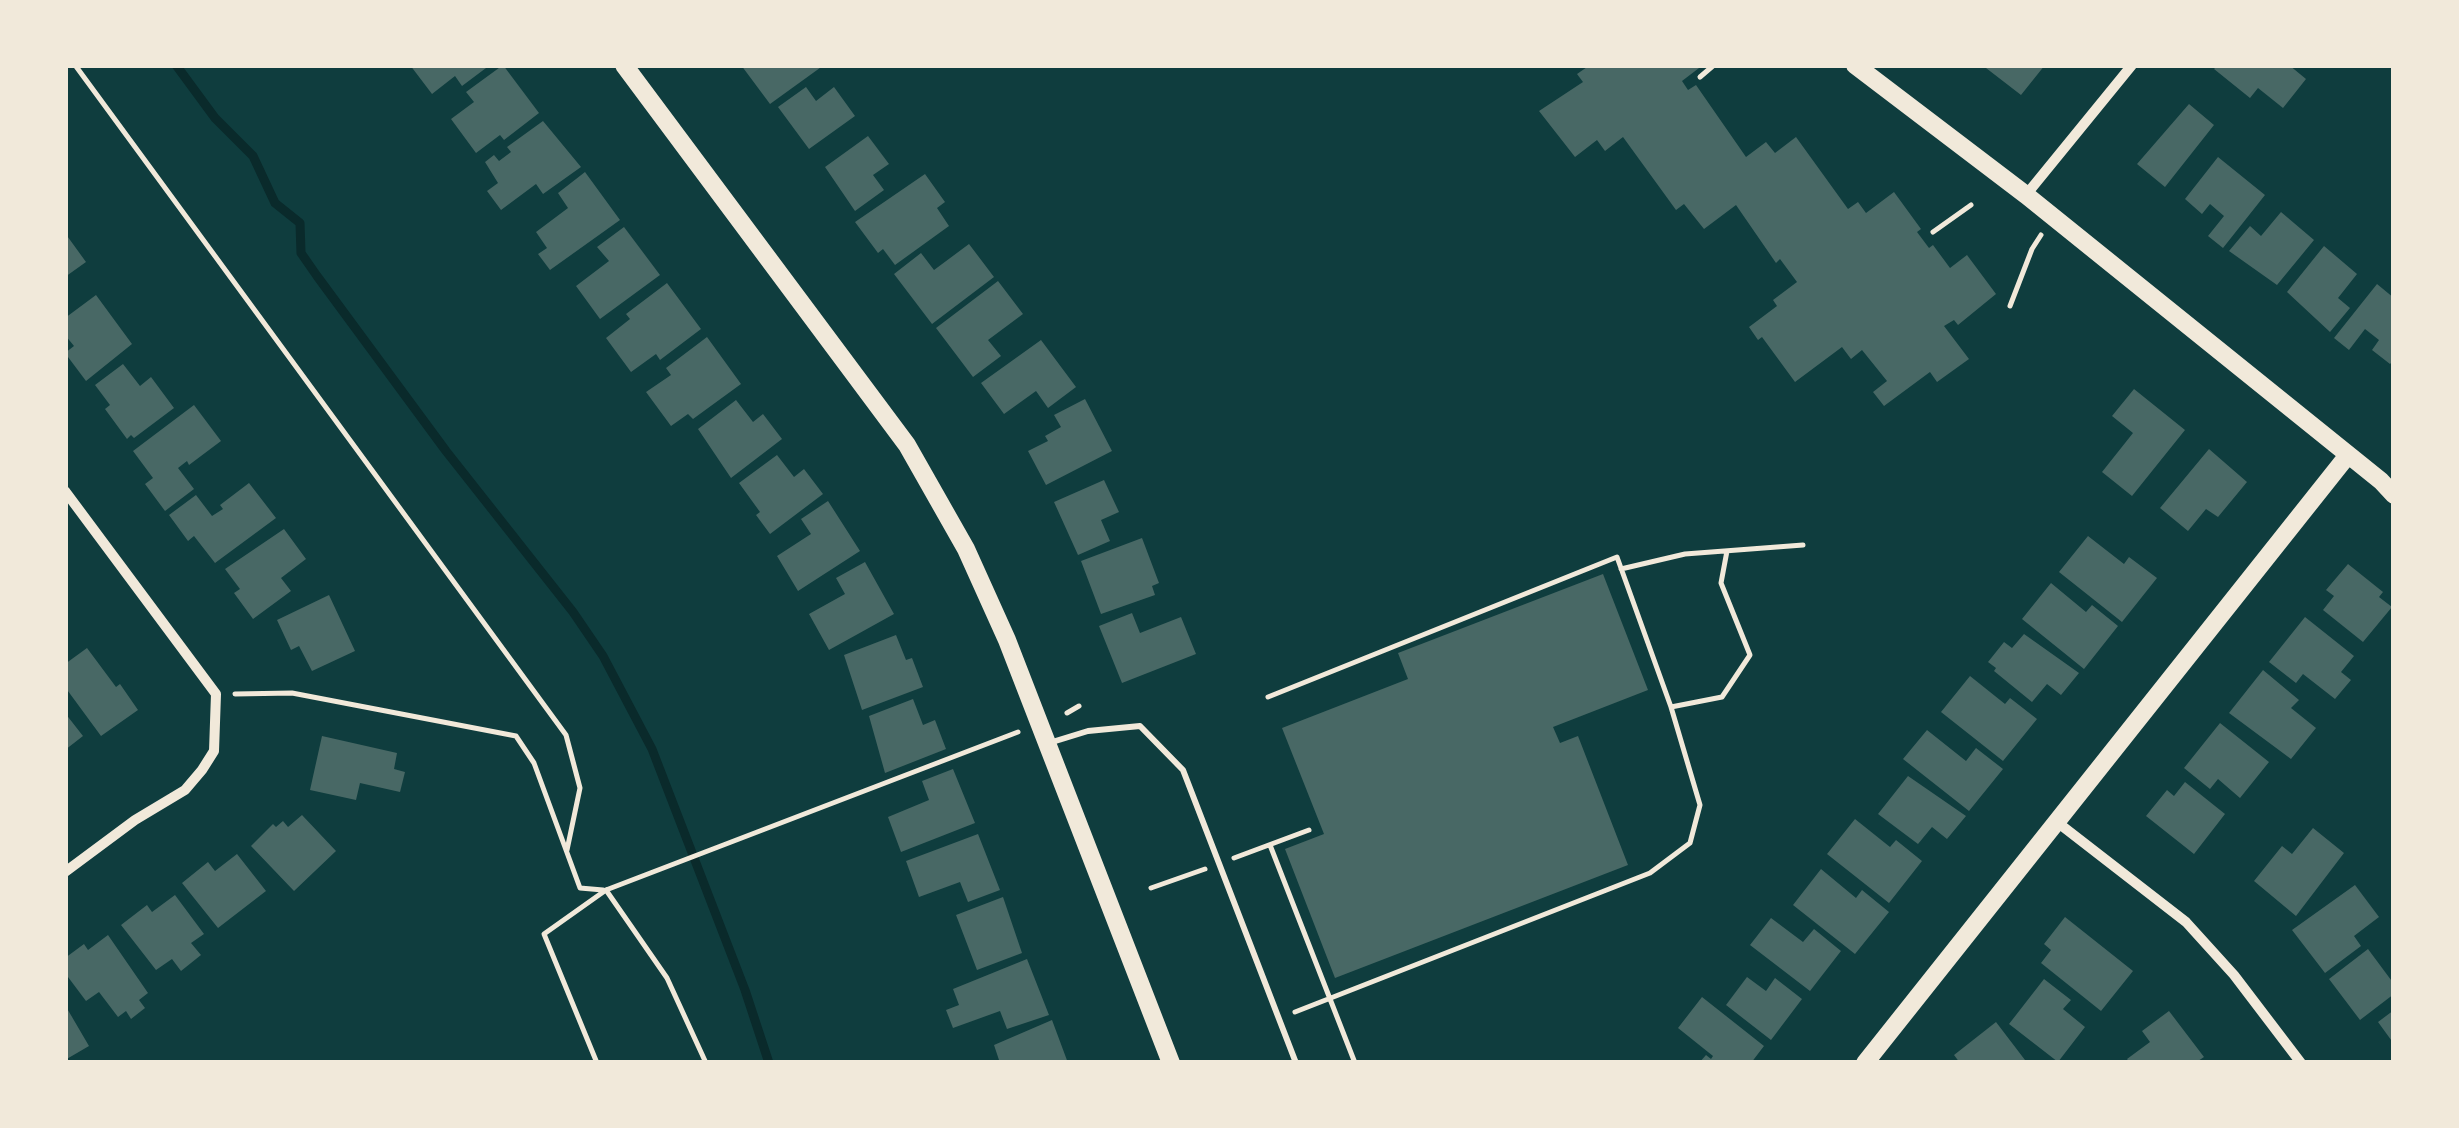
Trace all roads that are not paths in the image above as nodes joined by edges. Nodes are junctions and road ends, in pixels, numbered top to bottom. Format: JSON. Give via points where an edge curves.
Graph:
{"nodes":[{"id":1,"x":624,"y":65,"type":"edge"},
{"id":2,"x":1855,"y":65,"type":"edge"},
{"id":3,"x":2132,"y":65,"type":"edge"},
{"id":4,"x":2026,"y":195,"type":"junction"},
{"id":5,"x":2348,"y":455,"type":"junction"},
{"id":6,"x":65,"y":492,"type":"edge"},
{"id":7,"x":2394,"y":495,"type":"edge"},
{"id":8,"x":1047,"y":744,"type":"junction"},
{"id":9,"x":2057,"y":822,"type":"junction"},
{"id":10,"x":65,"y":872,"type":"edge"},
{"id":11,"x":1171,"y":1063,"type":"edge"},
{"id":12,"x":1296,"y":1063,"type":"edge"},
{"id":13,"x":1866,"y":1063,"type":"edge"},
{"id":14,"x":2302,"y":1063,"type":"edge"}],
"edges":[{"from":1,"to":8,"type":"street","via":[[907,445],[966,549]]},
{"from":2,"to":4,"type":"street"},
{"from":3,"to":4,"type":"street"},
{"from":4,"to":5,"type":"street"},
{"from":5,"to":7,"type":"street"},
{"from":5,"to":9,"type":"street"},
{"from":6,"to":10,"type":"street","via":[[216,694],[214,751],[202,770],[185,790]]},
{"from":8,"to":11,"type":"street"},
{"from":8,"to":12,"type":"lane","via":[[1140,726],[1183,770]]},
{"from":9,"to":13,"type":"street"},
{"from":9,"to":14,"type":"street","via":[[2186,922]]}]}
